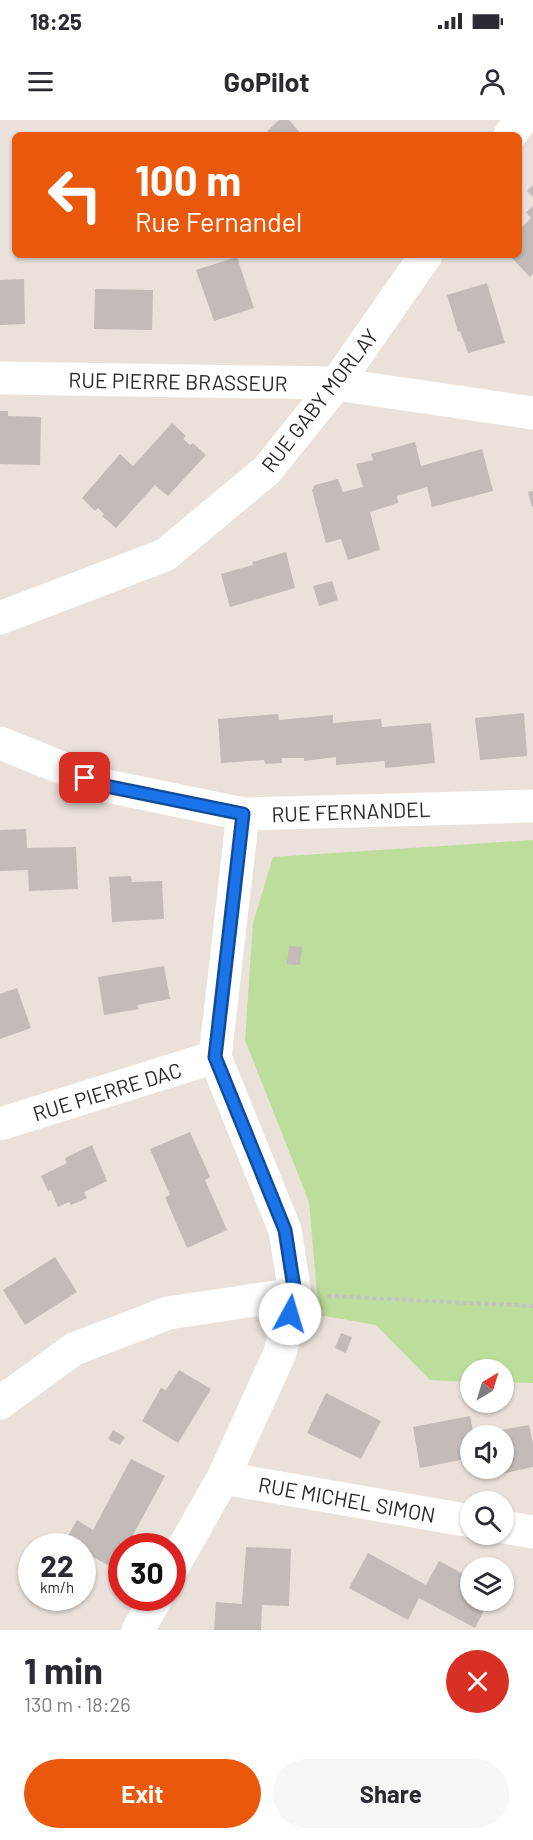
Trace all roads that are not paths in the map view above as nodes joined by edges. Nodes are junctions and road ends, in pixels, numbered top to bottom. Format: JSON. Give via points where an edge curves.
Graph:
{"nodes":[{"id":1,"x":424,"y":258,"type":"edge"},
{"id":2,"x":0,"y":378,"type":"edge"},
{"id":3,"x":336,"y":384,"type":"junction"},
{"id":4,"x":533,"y":413,"type":"edge"},
{"id":5,"x":0,"y":618,"type":"edge"},
{"id":6,"x":0,"y":743,"type":"edge"},
{"id":7,"x":533,"y":806,"type":"edge"},
{"id":8,"x":243,"y":814,"type":"junction"},
{"id":9,"x":215,"y":1057,"type":"junction"},
{"id":10,"x":0,"y":1124,"type":"edge"},
{"id":11,"x":295,"y":1294,"type":"junction"},
{"id":12,"x":0,"y":1403,"type":"edge"},
{"id":13,"x":222,"y":1478,"type":"junction"},
{"id":14,"x":460,"y":1519,"type":"edge"},
{"id":15,"x":514,"y":1529,"type":"edge"},
{"id":16,"x":533,"y":1532,"type":"edge"},
{"id":17,"x":186,"y":1543,"type":"edge"},
{"id":18,"x":149,"y":1611,"type":"edge"},
{"id":19,"x":138,"y":1630,"type":"edge"}],
"edges":[{"from":1,"to":3,"type":"street","name":"RUE GABY MORLAY"},
{"from":2,"to":3,"type":"street","name":"RUE PIERRE BRASSEUR"},
{"from":3,"to":4,"type":"street","name":"RUE PIERRE BRASSEUR"},
{"from":3,"to":5,"type":"street","name":"RUE GABY MORLAY","via":[[267,470],[165,555]]},
{"from":6,"to":8,"type":"street","name":"RUE FERNANDEL","via":[[106,786]]},
{"from":7,"to":8,"type":"street","name":"RUE FERNANDEL"},
{"from":8,"to":9,"type":"street"},
{"from":9,"to":10,"type":"street","name":"RUE PIERRE DAC"},
{"from":9,"to":11,"type":"street","via":[[285,1230]]},
{"from":11,"to":12,"type":"street","via":[[168,1313],[74,1349]]},
{"from":11,"to":13,"type":"street","via":[[280,1353]]},
{"from":13,"to":14,"type":"street","name":"RUE MICHEL SIMON"},
{"from":13,"to":17,"type":"street"},
{"from":15,"to":16,"type":"street"},
{"from":18,"to":19,"type":"street"}]}
